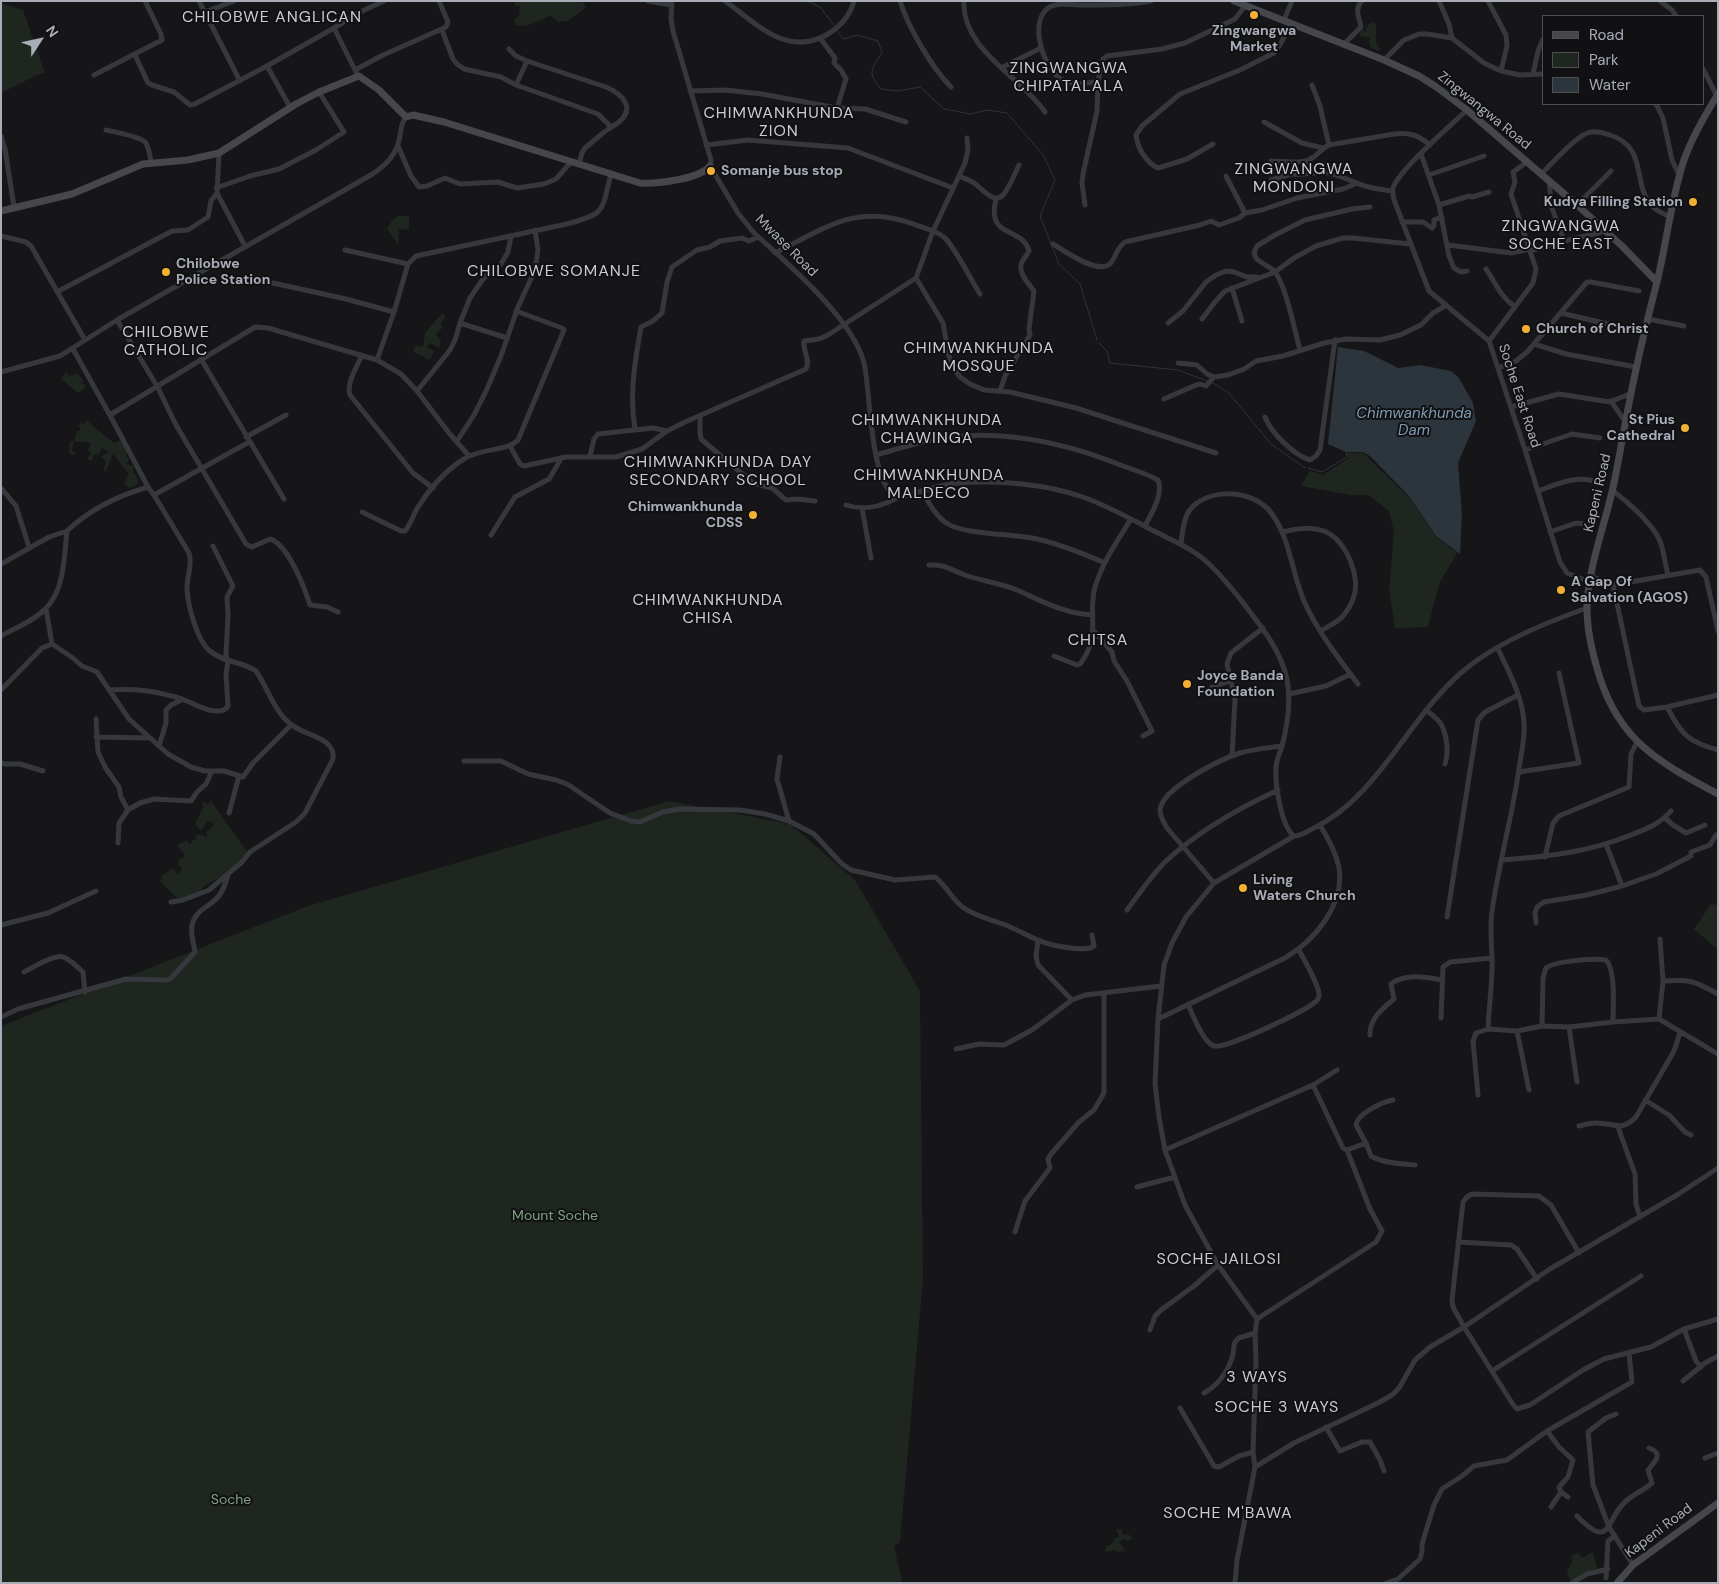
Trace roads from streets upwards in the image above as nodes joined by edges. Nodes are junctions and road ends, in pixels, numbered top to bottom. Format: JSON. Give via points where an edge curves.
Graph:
{"nodes":[{"id":1,"x":145,"y":1,"type":"edge"},
{"id":2,"x":198,"y":1,"type":"edge"},
{"id":3,"x":234,"y":1,"type":"edge"},
{"id":4,"x":384,"y":1,"type":"edge"},
{"id":5,"x":439,"y":1,"type":"edge"},
{"id":6,"x":648,"y":1,"type":"edge"},
{"id":7,"x":725,"y":1,"type":"edge"},
{"id":8,"x":854,"y":1,"type":"edge"},
{"id":9,"x":900,"y":1,"type":"edge"},
{"id":10,"x":964,"y":1,"type":"edge"},
{"id":11,"x":1151,"y":1,"type":"edge"},
{"id":12,"x":1234,"y":1,"type":"edge"},
{"id":13,"x":1292,"y":1,"type":"edge"},
{"id":14,"x":1362,"y":1,"type":"edge"},
{"id":15,"x":1440,"y":1,"type":"edge"},
{"id":16,"x":1488,"y":1,"type":"edge"},
{"id":17,"x":1660,"y":1,"type":"edge"},
{"id":18,"x":671,"y":3,"type":"edge"},
{"id":19,"x":1245,"y":4,"type":"edge"},
{"id":20,"x":205,"y":12,"type":"junction"},
{"id":21,"x":1675,"y":15,"type":"edge"},
{"id":22,"x":1287,"y":21,"type":"junction"},
{"id":23,"x":334,"y":28,"type":"junction"},
{"id":24,"x":442,"y":30,"type":"junction"},
{"id":25,"x":820,"y":38,"type":"junction"},
{"id":26,"x":1452,"y":38,"type":"junction"},
{"id":27,"x":1542,"y":41,"type":"edge"},
{"id":28,"x":1344,"y":44,"type":"junction"},
{"id":29,"x":1041,"y":48,"type":"junction"},
{"id":30,"x":509,"y":49,"type":"dead end"},
{"id":31,"x":135,"y":55,"type":"junction"},
{"id":32,"x":1384,"y":60,"type":"junction"},
{"id":33,"x":527,"y":61,"type":"junction"},
{"id":34,"x":267,"y":66,"type":"junction"},
{"id":35,"x":1001,"y":68,"type":"junction"},
{"id":36,"x":1500,"y":71,"type":"junction"},
{"id":37,"x":1704,"y":71,"type":"edge"},
{"id":38,"x":357,"y":73,"type":"junction"},
{"id":39,"x":94,"y":74,"type":"dead end"},
{"id":40,"x":1533,"y":74,"type":"junction"},
{"id":41,"x":1542,"y":74,"type":"edge"},
{"id":42,"x":240,"y":80,"type":"junction"},
{"id":43,"x":1098,"y":82,"type":"junction"},
{"id":44,"x":516,"y":84,"type":"junction"},
{"id":45,"x":1312,"y":85,"type":"dead end"},
{"id":46,"x":951,"y":87,"type":"dead end"},
{"id":47,"x":690,"y":91,"type":"junction"},
{"id":48,"x":319,"y":92,"type":"junction"},
{"id":49,"x":1717,"y":95,"type":"edge"},
{"id":50,"x":1657,"y":105,"type":"edge"},
{"id":51,"x":290,"y":107,"type":"junction"},
{"id":52,"x":838,"y":108,"type":"junction"},
{"id":53,"x":1467,"y":110,"type":"junction"},
{"id":54,"x":1045,"y":112,"type":"dead end"},
{"id":55,"x":406,"y":117,"type":"junction"},
{"id":56,"x":906,"y":122,"type":"dead end"},
{"id":57,"x":1264,"y":122,"type":"dead end"},
{"id":58,"x":611,"y":127,"type":"junction"},
{"id":59,"x":106,"y":130,"type":"dead end"},
{"id":60,"x":1325,"y":132,"type":"junction"},
{"id":61,"x":1,"y":136,"type":"edge"},
{"id":62,"x":967,"y":138,"type":"dead end"},
{"id":63,"x":1213,"y":144,"type":"dead end"},
{"id":64,"x":706,"y":145,"type":"junction"},
{"id":65,"x":1329,"y":145,"type":"junction"},
{"id":66,"x":1430,"y":145,"type":"junction"},
{"id":67,"x":398,"y":146,"type":"junction"},
{"id":68,"x":1322,"y":148,"type":"junction"},
{"id":69,"x":219,"y":153,"type":"junction"},
{"id":70,"x":1421,"y":154,"type":"junction"},
{"id":71,"x":1484,"y":156,"type":"dead end"},
{"id":72,"x":4,"y":158,"type":"edge"},
{"id":73,"x":1311,"y":158,"type":"junction"},
{"id":74,"x":151,"y":162,"type":"junction"},
{"id":75,"x":571,"y":162,"type":"junction"},
{"id":76,"x":1527,"y":162,"type":"junction"},
{"id":77,"x":579,"y":164,"type":"junction"},
{"id":78,"x":1019,"y":165,"type":"dead end"},
{"id":79,"x":710,"y":166,"type":"junction"},
{"id":80,"x":1611,"y":171,"type":"dead end"},
{"id":81,"x":1303,"y":173,"type":"junction"},
{"id":82,"x":610,"y":174,"type":"junction"},
{"id":83,"x":1288,"y":174,"type":"junction"},
{"id":84,"x":1541,"y":174,"type":"junction"},
{"id":85,"x":1429,"y":175,"type":"junction"},
{"id":86,"x":959,"y":176,"type":"junction"},
{"id":87,"x":1226,"y":176,"type":"dead end"},
{"id":88,"x":1679,"y":176,"type":"junction"},
{"id":89,"x":1271,"y":180,"type":"dead end"},
{"id":90,"x":1549,"y":181,"type":"junction"},
{"id":91,"x":1357,"y":183,"type":"junction"},
{"id":92,"x":953,"y":188,"type":"junction"},
{"id":93,"x":217,"y":190,"type":"junction"},
{"id":94,"x":1392,"y":191,"type":"junction"},
{"id":95,"x":1490,"y":192,"type":"dead end"},
{"id":96,"x":996,"y":198,"type":"junction"},
{"id":97,"x":1085,"y":205,"type":"dead end"},
{"id":98,"x":1439,"y":205,"type":"junction"},
{"id":99,"x":1576,"y":205,"type":"junction"},
{"id":100,"x":14,"y":207,"type":"junction"},
{"id":101,"x":1370,"y":207,"type":"dead end"},
{"id":102,"x":1,"y":211,"type":"edge"},
{"id":103,"x":1245,"y":213,"type":"junction"},
{"id":104,"x":1442,"y":217,"type":"junction"},
{"id":105,"x":1671,"y":217,"type":"junction"},
{"id":106,"x":1402,"y":222,"type":"junction"},
{"id":107,"x":535,"y":230,"type":"junction"},
{"id":108,"x":933,"y":231,"type":"junction"},
{"id":109,"x":1606,"y":231,"type":"junction"},
{"id":110,"x":1,"y":236,"type":"edge"},
{"id":111,"x":511,"y":236,"type":"junction"},
{"id":112,"x":758,"y":237,"type":"junction"},
{"id":113,"x":1564,"y":241,"type":"junction"},
{"id":114,"x":1054,"y":244,"type":"dead end"},
{"id":115,"x":1410,"y":244,"type":"junction"},
{"id":116,"x":1448,"y":245,"type":"junction"},
{"id":117,"x":245,"y":246,"type":"junction"},
{"id":118,"x":345,"y":250,"type":"dead end"},
{"id":119,"x":1530,"y":250,"type":"junction"},
{"id":120,"x":775,"y":253,"type":"junction"},
{"id":121,"x":408,"y":264,"type":"junction"},
{"id":122,"x":1486,"y":270,"type":"dead end"},
{"id":123,"x":1467,"y":271,"type":"dead end"},
{"id":124,"x":1275,"y":272,"type":"junction"},
{"id":125,"x":1260,"y":277,"type":"junction"},
{"id":126,"x":916,"y":278,"type":"junction"},
{"id":127,"x":1657,"y":282,"type":"junction"},
{"id":128,"x":273,"y":283,"type":"dead end"},
{"id":129,"x":1232,"y":288,"type":"junction"},
{"id":130,"x":1639,"y":291,"type":"dead end"},
{"id":131,"x":57,"y":292,"type":"junction"},
{"id":132,"x":980,"y":294,"type":"dead end"},
{"id":133,"x":1445,"y":306,"type":"junction"},
{"id":134,"x":1515,"y":307,"type":"junction"},
{"id":135,"x":394,"y":312,"type":"junction"},
{"id":136,"x":516,"y":312,"type":"junction"},
{"id":137,"x":1561,"y":313,"type":"junction"},
{"id":138,"x":1202,"y":319,"type":"dead end"},
{"id":139,"x":1648,"y":319,"type":"junction"},
{"id":140,"x":117,"y":320,"type":"junction"},
{"id":141,"x":1242,"y":321,"type":"dead end"},
{"id":142,"x":460,"y":323,"type":"junction"},
{"id":143,"x":1168,"y":323,"type":"dead end"},
{"id":144,"x":843,"y":325,"type":"junction"},
{"id":145,"x":1684,"y":326,"type":"dead end"},
{"id":146,"x":1629,"y":329,"type":"dead end"},
{"id":147,"x":507,"y":338,"type":"junction"},
{"id":148,"x":85,"y":340,"type":"junction"},
{"id":149,"x":1335,"y":340,"type":"junction"},
{"id":150,"x":1489,"y":341,"type":"junction"},
{"id":151,"x":1534,"y":344,"type":"junction"},
{"id":152,"x":73,"y":349,"type":"junction"},
{"id":153,"x":1300,"y":350,"type":"junction"},
{"id":154,"x":362,"y":355,"type":"junction"},
{"id":155,"x":201,"y":359,"type":"junction"},
{"id":156,"x":377,"y":360,"type":"junction"},
{"id":157,"x":1178,"y":362,"type":"dead end"},
{"id":158,"x":1636,"y":367,"type":"junction"},
{"id":159,"x":1498,"y":368,"type":"junction"},
{"id":160,"x":1,"y":372,"type":"edge"},
{"id":161,"x":1214,"y":377,"type":"junction"},
{"id":162,"x":157,"y":386,"type":"junction"},
{"id":163,"x":417,"y":391,"type":"junction"},
{"id":164,"x":1000,"y":391,"type":"junction"},
{"id":165,"x":1632,"y":393,"type":"junction"},
{"id":166,"x":1164,"y":399,"type":"dead end"},
{"id":167,"x":1610,"y":401,"type":"junction"},
{"id":168,"x":1511,"y":407,"type":"junction"},
{"id":169,"x":110,"y":415,"type":"junction"},
{"id":170,"x":286,"y":415,"type":"dead end"},
{"id":171,"x":700,"y":416,"type":"junction"},
{"id":172,"x":1265,"y":417,"type":"dead end"},
{"id":173,"x":1626,"y":423,"type":"junction"},
{"id":174,"x":635,"y":429,"type":"junction"},
{"id":175,"x":667,"y":431,"type":"junction"},
{"id":176,"x":1600,"y":438,"type":"dead end"},
{"id":177,"x":248,"y":440,"type":"junction"},
{"id":178,"x":457,"y":441,"type":"junction"},
{"id":179,"x":510,"y":446,"type":"junction"},
{"id":180,"x":1525,"y":450,"type":"junction"},
{"id":181,"x":1216,"y":453,"type":"dead end"},
{"id":182,"x":876,"y":455,"type":"junction"},
{"id":183,"x":469,"y":456,"type":"junction"},
{"id":184,"x":590,"y":456,"type":"junction"},
{"id":185,"x":561,"y":459,"type":"junction"},
{"id":186,"x":202,"y":469,"type":"junction"},
{"id":187,"x":1598,"y":482,"type":"dead end"},
{"id":188,"x":148,"y":487,"type":"junction"},
{"id":189,"x":1,"y":488,"type":"edge"},
{"id":190,"x":434,"y":488,"type":"junction"},
{"id":191,"x":1612,"y":490,"type":"junction"},
{"id":192,"x":922,"y":491,"type":"junction"},
{"id":193,"x":1538,"y":491,"type":"junction"},
{"id":194,"x":154,"y":495,"type":"junction"},
{"id":195,"x":897,"y":498,"type":"junction"},
{"id":196,"x":284,"y":499,"type":"dead end"},
{"id":197,"x":815,"y":501,"type":"dead end"},
{"id":198,"x":846,"y":505,"type":"dead end"},
{"id":199,"x":862,"y":508,"type":"junction"},
{"id":200,"x":362,"y":512,"type":"dead end"},
{"id":201,"x":1130,"y":519,"type":"junction"},
{"id":202,"x":1586,"y":524,"type":"dead end"},
{"id":203,"x":1145,"y":526,"type":"junction"},
{"id":204,"x":67,"y":531,"type":"junction"},
{"id":205,"x":1282,"y":532,"type":"junction"},
{"id":206,"x":1550,"y":532,"type":"junction"},
{"id":207,"x":491,"y":535,"type":"dead end"},
{"id":208,"x":1180,"y":544,"type":"junction"},
{"id":209,"x":213,"y":546,"type":"dead end"},
{"id":210,"x":29,"y":547,"type":"junction"},
{"id":211,"x":872,"y":558,"type":"dead end"},
{"id":212,"x":1106,"y":563,"type":"junction"},
{"id":213,"x":1,"y":564,"type":"edge"},
{"id":214,"x":929,"y":565,"type":"dead end"},
{"id":215,"x":1668,"y":575,"type":"junction"},
{"id":216,"x":1590,"y":579,"type":"junction"},
{"id":217,"x":1613,"y":585,"type":"junction"},
{"id":218,"x":1587,"y":608,"type":"junction"},
{"id":219,"x":46,"y":609,"type":"junction"},
{"id":220,"x":338,"y":612,"type":"dead end"},
{"id":221,"x":1093,"y":615,"type":"junction"},
{"id":222,"x":1263,"y":628,"type":"junction"},
{"id":223,"x":1094,"y":631,"type":"junction"},
{"id":224,"x":1321,"y":631,"type":"junction"},
{"id":225,"x":1718,"y":631,"type":"edge"},
{"id":226,"x":1,"y":636,"type":"edge"},
{"id":227,"x":52,"y":644,"type":"junction"},
{"id":228,"x":1498,"y":649,"type":"junction"},
{"id":229,"x":1054,"y":656,"type":"dead end"},
{"id":230,"x":228,"y":661,"type":"junction"},
{"id":231,"x":1559,"y":673,"type":"dead end"},
{"id":232,"x":1351,"y":674,"type":"junction"},
{"id":233,"x":1230,"y":682,"type":"junction"},
{"id":234,"x":1358,"y":684,"type":"dead end"},
{"id":235,"x":1212,"y":686,"type":"dead end"},
{"id":236,"x":1,"y":690,"type":"edge"},
{"id":237,"x":109,"y":690,"type":"junction"},
{"id":238,"x":1289,"y":694,"type":"junction"},
{"id":239,"x":1518,"y":695,"type":"junction"},
{"id":240,"x":1718,"y":695,"type":"edge"},
{"id":241,"x":182,"y":699,"type":"junction"},
{"id":242,"x":1667,"y":707,"type":"junction"},
{"id":243,"x":1426,"y":710,"type":"junction"},
{"id":244,"x":96,"y":719,"type":"dead end"},
{"id":245,"x":291,"y":725,"type":"junction"},
{"id":246,"x":1143,"y":736,"type":"dead end"},
{"id":247,"x":96,"y":737,"type":"junction"},
{"id":248,"x":150,"y":738,"type":"junction"},
{"id":249,"x":1637,"y":742,"type":"junction"},
{"id":250,"x":159,"y":746,"type":"junction"},
{"id":251,"x":1282,"y":746,"type":"junction"},
{"id":252,"x":1718,"y":750,"type":"edge"},
{"id":253,"x":1232,"y":756,"type":"junction"},
{"id":254,"x":780,"y":757,"type":"dead end"},
{"id":255,"x":464,"y":761,"type":"dead end"},
{"id":256,"x":1,"y":763,"type":"edge"},
{"id":257,"x":1445,"y":764,"type":"dead end"},
{"id":258,"x":43,"y":771,"type":"dead end"},
{"id":259,"x":212,"y":771,"type":"junction"},
{"id":260,"x":1519,"y":772,"type":"junction"},
{"id":261,"x":239,"y":776,"type":"junction"},
{"id":262,"x":1278,"y":790,"type":"junction"},
{"id":263,"x":1718,"y":794,"type":"edge"},
{"id":264,"x":128,"y":810,"type":"junction"},
{"id":265,"x":1671,"y":811,"type":"dead end"},
{"id":266,"x":229,"y":813,"type":"dead end"},
{"id":267,"x":1665,"y":818,"type":"junction"},
{"id":268,"x":789,"y":820,"type":"junction"},
{"id":269,"x":1705,"y":825,"type":"dead end"},
{"id":270,"x":1320,"y":826,"type":"junction"},
{"id":271,"x":1294,"y":836,"type":"junction"},
{"id":272,"x":1716,"y":836,"type":"dead end"},
{"id":273,"x":118,"y":843,"type":"dead end"},
{"id":274,"x":1606,"y":844,"type":"junction"},
{"id":275,"x":1182,"y":847,"type":"junction"},
{"id":276,"x":1545,"y":857,"type":"junction"},
{"id":277,"x":1501,"y":860,"type":"junction"},
{"id":278,"x":228,"y":875,"type":"junction"},
{"id":279,"x":1214,"y":883,"type":"junction"},
{"id":280,"x":1622,"y":886,"type":"junction"},
{"id":281,"x":96,"y":892,"type":"dead end"},
{"id":282,"x":171,"y":902,"type":"dead end"},
{"id":283,"x":1127,"y":910,"type":"dead end"},
{"id":284,"x":1447,"y":917,"type":"dead end"},
{"id":285,"x":1536,"y":923,"type":"dead end"},
{"id":286,"x":1,"y":925,"type":"edge"},
{"id":287,"x":1092,"y":935,"type":"dead end"},
{"id":288,"x":1660,"y":938,"type":"dead end"},
{"id":289,"x":1038,"y":941,"type":"junction"},
{"id":290,"x":1299,"y":950,"type":"junction"},
{"id":291,"x":1492,"y":958,"type":"junction"},
{"id":292,"x":24,"y":972,"type":"dead end"},
{"id":293,"x":1442,"y":980,"type":"junction"},
{"id":294,"x":1663,"y":981,"type":"junction"},
{"id":295,"x":1161,"y":986,"type":"junction"},
{"id":296,"x":85,"y":992,"type":"junction"},
{"id":297,"x":1104,"y":993,"type":"junction"},
{"id":298,"x":1718,"y":994,"type":"edge"},
{"id":299,"x":1072,"y":1000,"type":"junction"},
{"id":300,"x":1188,"y":1004,"type":"junction"},
{"id":301,"x":1,"y":1017,"type":"edge"},
{"id":302,"x":1441,"y":1018,"type":"dead end"},
{"id":303,"x":1158,"y":1019,"type":"junction"},
{"id":304,"x":1659,"y":1019,"type":"junction"},
{"id":305,"x":1613,"y":1022,"type":"junction"},
{"id":306,"x":1542,"y":1026,"type":"junction"},
{"id":307,"x":1569,"y":1027,"type":"junction"},
{"id":308,"x":1488,"y":1028,"type":"junction"},
{"id":309,"x":1517,"y":1031,"type":"junction"},
{"id":310,"x":1680,"y":1033,"type":"junction"},
{"id":311,"x":1370,"y":1035,"type":"dead end"},
{"id":312,"x":956,"y":1049,"type":"dead end"},
{"id":313,"x":1718,"y":1054,"type":"edge"},
{"id":314,"x":1337,"y":1070,"type":"dead end"},
{"id":315,"x":1576,"y":1082,"type":"dead end"},
{"id":316,"x":1312,"y":1085,"type":"junction"},
{"id":317,"x":1529,"y":1090,"type":"dead end"},
{"id":318,"x":1478,"y":1095,"type":"dead end"},
{"id":319,"x":1393,"y":1100,"type":"dead end"},
{"id":320,"x":1646,"y":1100,"type":"junction"},
{"id":321,"x":1579,"y":1126,"type":"dead end"},
{"id":322,"x":1618,"y":1126,"type":"junction"},
{"id":323,"x":1691,"y":1135,"type":"dead end"},
{"id":324,"x":1366,"y":1143,"type":"junction"},
{"id":325,"x":1166,"y":1150,"type":"junction"},
{"id":326,"x":1347,"y":1150,"type":"junction"},
{"id":327,"x":1415,"y":1165,"type":"dead end"},
{"id":328,"x":1718,"y":1168,"type":"edge"},
{"id":329,"x":1175,"y":1176,"type":"junction"},
{"id":330,"x":1137,"y":1187,"type":"dead end"},
{"id":331,"x":1640,"y":1217,"type":"junction"},
{"id":332,"x":1016,"y":1232,"type":"dead end"},
{"id":333,"x":1458,"y":1242,"type":"junction"},
{"id":334,"x":1579,"y":1253,"type":"junction"},
{"id":335,"x":1218,"y":1265,"type":"junction"},
{"id":336,"x":1641,"y":1276,"type":"dead end"},
{"id":337,"x":1537,"y":1279,"type":"junction"},
{"id":338,"x":1257,"y":1319,"type":"junction"},
{"id":339,"x":1718,"y":1319,"type":"edge"},
{"id":340,"x":1464,"y":1327,"type":"junction"},
{"id":341,"x":1684,"y":1329,"type":"junction"},
{"id":342,"x":1150,"y":1330,"type":"dead end"},
{"id":343,"x":1255,"y":1333,"type":"junction"},
{"id":344,"x":1629,"y":1353,"type":"junction"},
{"id":345,"x":1718,"y":1356,"type":"edge"},
{"id":346,"x":1701,"y":1367,"type":"junction"},
{"id":347,"x":1492,"y":1371,"type":"junction"},
{"id":348,"x":1683,"y":1381,"type":"dead end"},
{"id":349,"x":1204,"y":1393,"type":"dead end"},
{"id":350,"x":1180,"y":1408,"type":"dead end"},
{"id":351,"x":1616,"y":1414,"type":"dead end"},
{"id":352,"x":1326,"y":1427,"type":"junction"},
{"id":353,"x":1547,"y":1431,"type":"junction"},
{"id":354,"x":1649,"y":1448,"type":"dead end"},
{"id":355,"x":1253,"y":1452,"type":"junction"},
{"id":356,"x":1718,"y":1453,"type":"edge"},
{"id":357,"x":1705,"y":1458,"type":"dead end"},
{"id":358,"x":1255,"y":1467,"type":"junction"},
{"id":359,"x":1384,"y":1471,"type":"dead end"},
{"id":360,"x":1561,"y":1492,"type":"junction"},
{"id":361,"x":1568,"y":1497,"type":"dead end"},
{"id":362,"x":1718,"y":1503,"type":"edge"},
{"id":363,"x":1551,"y":1507,"type":"dead end"},
{"id":364,"x":1577,"y":1516,"type":"dead end"},
{"id":365,"x":1609,"y":1527,"type":"junction"},
{"id":366,"x":1615,"y":1536,"type":"junction"},
{"id":367,"x":1633,"y":1565,"type":"junction"},
{"id":368,"x":1608,"y":1569,"type":"junction"},
{"id":369,"x":1606,"y":1578,"type":"dead end"},
{"id":370,"x":1235,"y":1583,"type":"edge"},
{"id":371,"x":1386,"y":1583,"type":"edge"},
{"id":372,"x":1572,"y":1583,"type":"edge"},
{"id":373,"x":1617,"y":1583,"type":"edge"}],
"edges":[{"from":1,"to":31,"type":"street","via":[[162,40]]},
{"from":2,"to":20,"type":"street"},
{"from":3,"to":20,"type":"street"},
{"from":4,"to":23,"type":"street"},
{"from":5,"to":24,"type":"street","via":[[448,22]]},
{"from":6,"to":18,"type":"street"},
{"from":7,"to":25,"type":"street","via":[[783,40],[801,43]]},
{"from":8,"to":25,"type":"street","via":[[844,21]]},
{"from":9,"to":46,"type":"street","via":[[936,70]]},
{"from":10,"to":35,"type":"street","via":[[967,26]]},
{"from":11,"to":29,"type":"street","via":[[1051,7],[1038,26]]},
{"from":12,"to":19,"type":"street","name":"Zingwangwa Road"},
{"from":13,"to":22,"type":"street"},
{"from":14,"to":28,"type":"street","via":[[1357,12],[1360,27]]},
{"from":15,"to":26,"type":"street"},
{"from":16,"to":36,"type":"street","via":[[1506,35],[1507,46]]},
{"from":17,"to":21,"type":"street"},
{"from":18,"to":47,"type":"street","name":"Mwase Road","via":[[673,31]]},
{"from":19,"to":22,"type":"street","name":"Zingwangwa Road"},
{"from":19,"to":43,"type":"street","via":[[1235,19],[1185,43],[1107,56],[1101,63]]},
{"from":20,"to":42,"type":"street"},
{"from":22,"to":28,"type":"street","name":"Zingwangwa Road"},
{"from":22,"to":63,"type":"street","via":[[1280,45],[1274,53],[1180,94],[1136,135],[1141,151],[1158,168],[1188,159]]},
{"from":23,"to":34,"type":"street"},
{"from":23,"to":38,"type":"street"},
{"from":24,"to":38,"type":"street","via":[[381,56]]},
{"from":24,"to":44,"type":"street","via":[[457,64]]},
{"from":25,"to":52,"type":"street","via":[[846,79]]},
{"from":26,"to":32,"type":"street","via":[[1427,34],[1412,37],[1397,46]]},
{"from":26,"to":36,"type":"street"},
{"from":27,"to":40,"type":"street"},
{"from":28,"to":32,"type":"street","name":"Zingwangwa Road"},
{"from":29,"to":35,"type":"street"},
{"from":29,"to":43,"type":"street","via":[[1062,80],[1077,84]]},
{"from":30,"to":33,"type":"street"},
{"from":31,"to":39,"type":"street"},
{"from":31,"to":42,"type":"street","via":[[148,83],[177,93],[190,105]]},
{"from":32,"to":53,"type":"street","name":"Zingwangwa Road","via":[[1419,76]]},
{"from":33,"to":44,"type":"street"},
{"from":33,"to":58,"type":"street","via":[[617,92],[626,103],[626,109],[620,121]]},
{"from":34,"to":42,"type":"street"},
{"from":34,"to":51,"type":"street"},
{"from":35,"to":54,"type":"street"},
{"from":36,"to":40,"type":"street"},
{"from":37,"to":49,"type":"street"},
{"from":38,"to":48,"type":"street"},
{"from":38,"to":55,"type":"street"},
{"from":40,"to":41,"type":"street"},
{"from":43,"to":97,"type":"street","via":[[1097,111],[1082,183]]},
{"from":44,"to":58,"type":"street","via":[[598,114]]},
{"from":45,"to":60,"type":"street"},
{"from":47,"to":52,"type":"street","via":[[744,92]]},
{"from":47,"to":64,"type":"street","name":"Mwase Road"},
{"from":48,"to":51,"type":"street"},
{"from":48,"to":93,"type":"street","via":[[344,132],[279,170],[250,176]]},
{"from":49,"to":88,"type":"street","name":"Kapeni Road","via":[[1692,140]]},
{"from":50,"to":88,"type":"street","via":[[1664,118],[1672,160]]},
{"from":51,"to":69,"type":"street"},
{"from":52,"to":56,"type":"street","via":[[856,107]]},
{"from":53,"to":66,"type":"street"},
{"from":53,"to":76,"type":"street","name":"Zingwangwa Road"},
{"from":55,"to":67,"type":"street"},
{"from":55,"to":75,"type":"street","via":[[413,115],[444,122]]},
{"from":57,"to":68,"type":"street","via":[[1302,143]]},
{"from":58,"to":77,"type":"street","via":[[585,148]]},
{"from":59,"to":74,"type":"street","via":[[143,140]]},
{"from":60,"to":65,"type":"street"},
{"from":60,"to":68,"type":"street"},
{"from":61,"to":72,"type":"street"},
{"from":62,"to":86,"type":"street","via":[[968,155]]},
{"from":64,"to":79,"type":"street","name":"Mwase Road"},
{"from":64,"to":92,"type":"street","via":[[748,140],[848,148]]},
{"from":65,"to":66,"type":"street","via":[[1404,133],[1414,134]]},
{"from":65,"to":68,"type":"street"},
{"from":66,"to":70,"type":"street"},
{"from":67,"to":75,"type":"street","via":[[419,187],[445,178],[460,184],[498,182],[517,188],[544,184],[556,179]]},
{"from":67,"to":117,"type":"street","via":[[382,168]]},
{"from":68,"to":73,"type":"street"},
{"from":69,"to":74,"type":"street","via":[[188,160]]},
{"from":69,"to":93,"type":"street"},
{"from":70,"to":85,"type":"street"},
{"from":70,"to":94,"type":"street","via":[[1395,182]]},
{"from":71,"to":85,"type":"street"},
{"from":72,"to":100,"type":"street"},
{"from":73,"to":81,"type":"street"},
{"from":73,"to":83,"type":"street","via":[[1302,162],[1271,161],[1274,168]]},
{"from":74,"to":100,"type":"street","via":[[134,166],[72,194]]},
{"from":75,"to":77,"type":"street"},
{"from":76,"to":84,"type":"street","name":"Zingwangwa Road"},
{"from":76,"to":119,"type":"street","via":[[1513,172],[1512,194]]},
{"from":77,"to":82,"type":"street"},
{"from":78,"to":96,"type":"street","via":[[1006,191]]},
{"from":79,"to":82,"type":"street","via":[[700,174],[655,183],[640,183]]},
{"from":79,"to":112,"type":"street","name":"Mwase Road"},
{"from":80,"to":99,"type":"street"},
{"from":81,"to":83,"type":"street"},
{"from":81,"to":91,"type":"street","via":[[1330,173]]},
{"from":82,"to":107,"type":"street","via":[[601,210],[597,214]]},
{"from":83,"to":89,"type":"street"},
{"from":84,"to":90,"type":"street","name":"Zingwangwa Road"},
{"from":84,"to":105,"type":"street","via":[[1586,133],[1609,135],[1628,144],[1650,203]]},
{"from":85,"to":98,"type":"street"},
{"from":86,"to":92,"type":"street"},
{"from":86,"to":96,"type":"street"},
{"from":87,"to":103,"type":"street"},
{"from":88,"to":105,"type":"street","name":"Kapeni Road"},
{"from":90,"to":99,"type":"street","name":"Zingwangwa Road"},
{"from":90,"to":113,"type":"street","via":[[1552,208]]},
{"from":91,"to":94,"type":"street"},
{"from":91,"to":103,"type":"street"},
{"from":92,"to":108,"type":"street"},
{"from":93,"to":117,"type":"street"},
{"from":93,"to":131,"type":"street","via":[[208,217],[196,226],[172,231]]},
{"from":94,"to":106,"type":"street","name":"Soche East Road"},
{"from":95,"to":98,"type":"street"},
{"from":96,"to":164,"type":"street","via":[[994,215],[997,222],[1028,246],[1029,251],[1021,267],[1034,292],[1030,335],[1005,376]]},
{"from":98,"to":104,"type":"street"},
{"from":99,"to":109,"type":"street","name":"Zingwangwa Road"},
{"from":100,"to":102,"type":"street"},
{"from":101,"to":124,"type":"street","via":[[1305,220],[1257,246],[1256,258]]},
{"from":103,"to":114,"type":"street","via":[[1220,225],[1211,221],[1125,242],[1107,266],[1091,266]]},
{"from":104,"to":106,"type":"street","via":[[1434,220],[1432,228],[1423,222]]},
{"from":104,"to":116,"type":"street"},
{"from":105,"to":127,"type":"street","name":"Kapeni Road"},
{"from":106,"to":115,"type":"street","name":"Soche East Road"},
{"from":107,"to":111,"type":"street"},
{"from":107,"to":136,"type":"street","via":[[536,270]]},
{"from":108,"to":120,"type":"street","via":[[888,216],[856,217],[829,226]]},
{"from":108,"to":126,"type":"street"},
{"from":108,"to":132,"type":"street","via":[[946,239]]},
{"from":109,"to":113,"type":"street"},
{"from":109,"to":127,"type":"street","name":"Zingwangwa Road"},
{"from":110,"to":131,"type":"street","via":[[31,246]]},
{"from":111,"to":121,"type":"street","via":[[416,256]]},
{"from":111,"to":142,"type":"street","via":[[508,252],[501,264],[477,286]]},
{"from":112,"to":120,"type":"street","name":"Mwase Road"},
{"from":112,"to":174,"type":"street","via":[[749,241],[742,238],[720,241],[697,250],[672,267],[662,313],[641,327],[632,383]]},
{"from":113,"to":119,"type":"street"},
{"from":115,"to":124,"type":"street","via":[[1343,238],[1308,249]]},
{"from":115,"to":133,"type":"street","name":"Soche East Road","via":[[1426,287]]},
{"from":116,"to":119,"type":"street","via":[[1511,253]]},
{"from":116,"to":123,"type":"street","via":[[1454,268]]},
{"from":117,"to":140,"type":"street"},
{"from":118,"to":121,"type":"street"},
{"from":119,"to":134,"type":"street","via":[[1538,275]]},
{"from":120,"to":144,"type":"street","name":"Mwase Road","via":[[824,300]]},
{"from":121,"to":135,"type":"street"},
{"from":122,"to":134,"type":"street","via":[[1501,296]]},
{"from":124,"to":125,"type":"street"},
{"from":124,"to":153,"type":"street","via":[[1288,304]]},
{"from":125,"to":129,"type":"street"},
{"from":125,"to":143,"type":"street","via":[[1226,271],[1216,274]]},
{"from":126,"to":144,"type":"street"},
{"from":126,"to":164,"type":"street","via":[[940,317],[954,369],[970,384],[984,390]]},
{"from":127,"to":139,"type":"street","name":"Kapeni Road"},
{"from":128,"to":135,"type":"street"},
{"from":129,"to":138,"type":"street","via":[[1219,297]]},
{"from":129,"to":141,"type":"street"},
{"from":130,"to":137,"type":"street","via":[[1589,282]]},
{"from":131,"to":148,"type":"street"},
{"from":133,"to":149,"type":"street","via":[[1421,325],[1400,335],[1373,341]]},
{"from":133,"to":150,"type":"street","name":"Soche East Road"},
{"from":134,"to":150,"type":"street"},
{"from":135,"to":156,"type":"street"},
{"from":136,"to":147,"type":"street"},
{"from":136,"to":179,"type":"street","via":[[564,330],[520,438]]},
{"from":137,"to":146,"type":"street"},
{"from":137,"to":151,"type":"street"},
{"from":139,"to":145,"type":"street"},
{"from":139,"to":158,"type":"street","name":"Kapeni Road"},
{"from":140,"to":148,"type":"street"},
{"from":140,"to":162,"type":"street"},
{"from":142,"to":147,"type":"street"},
{"from":142,"to":163,"type":"street","via":[[450,350]]},
{"from":144,"to":171,"type":"street","via":[[823,338],[804,341],[808,358],[806,369]]},
{"from":144,"to":182,"type":"street","name":"Mwase Road","via":[[857,345],[864,363]]},
{"from":147,"to":178,"type":"street","via":[[480,403]]},
{"from":148,"to":152,"type":"street"},
{"from":149,"to":153,"type":"street"},
{"from":149,"to":172,"type":"street","via":[[1320,450],[1316,456],[1310,460],[1299,456],[1268,425]]},
{"from":150,"to":159,"type":"street","name":"Soche East Road"},
{"from":151,"to":158,"type":"street","via":[[1566,354]]},
{"from":151,"to":159,"type":"street","via":[[1516,361]]},
{"from":152,"to":160,"type":"street","via":[[58,358]]},
{"from":152,"to":169,"type":"street"},
{"from":153,"to":161,"type":"street","via":[[1256,361],[1236,373]]},
{"from":154,"to":155,"type":"street","via":[[260,327],[250,329]]},
{"from":154,"to":156,"type":"street"},
{"from":154,"to":190,"type":"street","via":[[348,390],[350,395],[413,473]]},
{"from":155,"to":162,"type":"street"},
{"from":155,"to":177,"type":"street"},
{"from":156,"to":163,"type":"street","via":[[401,374]]},
{"from":157,"to":161,"type":"street","via":[[1197,365]]},
{"from":158,"to":165,"type":"street","name":"Kapeni Road"},
{"from":159,"to":168,"type":"street","name":"Soche East Road"},
{"from":161,"to":166,"type":"street","via":[[1206,386],[1196,385]]},
{"from":162,"to":169,"type":"street"},
{"from":162,"to":186,"type":"street"},
{"from":163,"to":178,"type":"street"},
{"from":164,"to":181,"type":"street","via":[[1105,416]]},
{"from":165,"to":167,"type":"street"},
{"from":165,"to":173,"type":"street","name":"Kapeni Road"},
{"from":167,"to":168,"type":"street","via":[[1559,394]]},
{"from":167,"to":173,"type":"street"},
{"from":168,"to":180,"type":"street","name":"Soche East Road"},
{"from":169,"to":188,"type":"street"},
{"from":170,"to":177,"type":"street"},
{"from":171,"to":175,"type":"street"},
{"from":171,"to":197,"type":"street","via":[[702,438],[753,483],[772,488],[786,500]]},
{"from":173,"to":191,"type":"street","name":"Kapeni Road"},
{"from":174,"to":175,"type":"street"},
{"from":174,"to":184,"type":"street","via":[[598,434]]},
{"from":175,"to":184,"type":"street","via":[[642,449],[624,455]]},
{"from":176,"to":180,"type":"street","via":[[1572,434]]},
{"from":177,"to":186,"type":"street"},
{"from":177,"to":196,"type":"street"},
{"from":178,"to":183,"type":"street"},
{"from":179,"to":183,"type":"street"},
{"from":179,"to":185,"type":"street","via":[[522,466]]},
{"from":180,"to":193,"type":"street","name":"Soche East Road"},
{"from":182,"to":195,"type":"street","name":"Mwase Road","via":[[884,482]]},
{"from":182,"to":203,"type":"street","via":[[960,436],[1022,437],[1065,446],[1158,480],[1160,489]]},
{"from":183,"to":190,"type":"street","via":[[451,469]]},
{"from":184,"to":185,"type":"street"},
{"from":185,"to":207,"type":"street","via":[[549,479],[515,497]]},
{"from":186,"to":194,"type":"street"},
{"from":186,"to":220,"type":"street","via":[[248,546],[270,539],[277,542],[296,570],[310,605]]},
{"from":187,"to":193,"type":"street","via":[[1574,479]]},
{"from":188,"to":194,"type":"street"},
{"from":188,"to":204,"type":"street","via":[[124,494],[95,509]]},
{"from":189,"to":210,"type":"street","via":[[16,506]]},
{"from":190,"to":200,"type":"street","via":[[418,507],[406,531]]},
{"from":191,"to":215,"type":"street","via":[[1637,512],[1655,534]]},
{"from":191,"to":216,"type":"street","name":"Kapeni Road"},
{"from":192,"to":195,"type":"street"},
{"from":192,"to":201,"type":"street","via":[[965,482],[1025,485],[1081,496]]},
{"from":192,"to":212,"type":"street","via":[[935,512],[953,527],[1033,538]]},
{"from":193,"to":206,"type":"street","name":"Soche East Road"},
{"from":194,"to":230,"type":"street","via":[[190,555],[187,587],[190,609],[200,636],[210,652]]},
{"from":195,"to":199,"type":"street","via":[[881,506]]},
{"from":198,"to":199,"type":"street"},
{"from":199,"to":211,"type":"street"},
{"from":201,"to":203,"type":"street"},
{"from":201,"to":212,"type":"street"},
{"from":202,"to":206,"type":"street","via":[[1576,523]]},
{"from":203,"to":208,"type":"street"},
{"from":204,"to":210,"type":"street"},
{"from":204,"to":219,"type":"street","via":[[59,584]]},
{"from":205,"to":208,"type":"street","via":[[1268,510],[1258,502],[1222,494],[1207,497],[1189,512]]},
{"from":205,"to":224,"type":"street","via":[[1304,602]]},
{"from":205,"to":224,"type":"street","via":[[1303,528],[1324,531],[1340,542],[1348,557],[1355,582],[1354,598],[1342,617]]},
{"from":206,"to":216,"type":"street","name":"Soche East Road","via":[[1563,568],[1573,576]]},
{"from":208,"to":222,"type":"street","via":[[1210,565]]},
{"from":209,"to":230,"type":"street","via":[[233,586],[227,597]]},
{"from":210,"to":213,"type":"street"},
{"from":212,"to":221,"type":"street","via":[[1095,588]]},
{"from":214,"to":221,"type":"street","via":[[941,565],[1011,588],[1062,611]]},
{"from":215,"to":217,"type":"street"},
{"from":215,"to":225,"type":"street","via":[[1697,570],[1705,575]]},
{"from":216,"to":217,"type":"street","name":"Soche East Road"},
{"from":216,"to":218,"type":"street","name":"Kapeni Road"},
{"from":217,"to":242,"type":"street","via":[[1639,706],[1644,710]]},
{"from":218,"to":228,"type":"street"},
{"from":218,"to":249,"type":"street","name":"Kapeni Road","via":[[1589,636],[1603,687],[1618,718]]},
{"from":219,"to":226,"type":"street"},
{"from":219,"to":227,"type":"street"},
{"from":221,"to":223,"type":"street"},
{"from":222,"to":233,"type":"street","via":[[1231,653],[1227,664]]},
{"from":222,"to":238,"type":"street","via":[[1277,650]]},
{"from":223,"to":229,"type":"street","via":[[1080,664]]},
{"from":223,"to":246,"type":"street","via":[[1112,652],[1148,722],[1152,731]]},
{"from":224,"to":232,"type":"street"},
{"from":227,"to":236,"type":"street","via":[[42,648]]},
{"from":227,"to":237,"type":"street","via":[[82,666],[95,670]]},
{"from":228,"to":239,"type":"street"},
{"from":228,"to":243,"type":"street","via":[[1463,671]]},
{"from":230,"to":241,"type":"street","via":[[229,702],[226,708],[213,710]]},
{"from":230,"to":245,"type":"street","via":[[256,670],[274,704]]},
{"from":231,"to":260,"type":"street","via":[[1579,763]]},
{"from":232,"to":234,"type":"street"},
{"from":232,"to":238,"type":"street","via":[[1326,686]]},
{"from":233,"to":235,"type":"street"},
{"from":233,"to":253,"type":"street","via":[[1235,699]]},
{"from":237,"to":241,"type":"street","via":[[134,688]]},
{"from":237,"to":248,"type":"street","via":[[129,719]]},
{"from":238,"to":251,"type":"street"},
{"from":239,"to":260,"type":"street","via":[[1524,724]]},
{"from":239,"to":284,"type":"street","via":[[1485,712],[1478,720]]},
{"from":240,"to":242,"type":"street"},
{"from":241,"to":250,"type":"street","via":[[166,710]]},
{"from":242,"to":252,"type":"street","via":[[1683,734]]},
{"from":243,"to":257,"type":"street","via":[[1442,725],[1447,744]]},
{"from":243,"to":270,"type":"street","via":[[1368,784],[1342,811]]},
{"from":244,"to":247,"type":"street"},
{"from":245,"to":261,"type":"street","via":[[253,763],[245,776]]},
{"from":245,"to":278,"type":"street","via":[[329,744],[333,759],[306,813],[250,852]]},
{"from":247,"to":248,"type":"street"},
{"from":247,"to":264,"type":"street","via":[[98,752],[119,787]]},
{"from":248,"to":250,"type":"street"},
{"from":249,"to":263,"type":"street","name":"Kapeni Road","via":[[1657,759]]},
{"from":249,"to":276,"type":"street","via":[[1631,754],[1629,787],[1559,816],[1553,823]]},
{"from":250,"to":259,"type":"street","via":[[191,767]]},
{"from":251,"to":253,"type":"street"},
{"from":251,"to":262,"type":"street","via":[[1276,766]]},
{"from":253,"to":275,"type":"street","via":[[1192,777],[1164,800],[1162,818]]},
{"from":254,"to":268,"type":"street","via":[[777,779]]},
{"from":255,"to":268,"type":"street","via":[[501,761],[528,774],[556,780],[610,813],[631,821],[640,822],[670,810],[696,808],[752,811]]},
{"from":256,"to":258,"type":"street","via":[[20,764]]},
{"from":259,"to":261,"type":"street"},
{"from":259,"to":264,"type":"street","via":[[206,784],[191,800],[146,800]]},
{"from":260,"to":277,"type":"street"},
{"from":261,"to":266,"type":"street"},
{"from":262,"to":271,"type":"street","via":[[1289,831]]},
{"from":262,"to":275,"type":"street","via":[[1231,813]]},
{"from":264,"to":273,"type":"street","via":[[119,823]]},
{"from":265,"to":267,"type":"street"},
{"from":267,"to":269,"type":"street","via":[[1686,833]]},
{"from":267,"to":274,"type":"street"},
{"from":268,"to":289,"type":"street","via":[[823,841],[851,870],[895,880],[935,877],[966,910],[1025,932]]},
{"from":270,"to":271,"type":"street"},
{"from":270,"to":290,"type":"street","via":[[1339,869],[1337,896],[1321,926]]},
{"from":271,"to":279,"type":"street"},
{"from":272,"to":280,"type":"street","via":[[1710,845],[1693,850],[1687,859]]},
{"from":274,"to":276,"type":"street"},
{"from":274,"to":280,"type":"street"},
{"from":275,"to":279,"type":"street"},
{"from":275,"to":283,"type":"street","via":[[1159,869]]},
{"from":276,"to":277,"type":"street"},
{"from":277,"to":291,"type":"street","via":[[1492,912]]},
{"from":278,"to":282,"type":"street","via":[[209,890]]},
{"from":278,"to":296,"type":"street","via":[[220,894],[199,912],[192,923],[195,952],[170,979],[126,979]]},
{"from":279,"to":295,"type":"street","via":[[1186,917],[1172,943]]},
{"from":280,"to":285,"type":"street","via":[[1544,902],[1537,907]]},
{"from":281,"to":286,"type":"street","via":[[48,913]]},
{"from":287,"to":289,"type":"street","via":[[1094,946],[1088,949]]},
{"from":288,"to":294,"type":"street"},
{"from":289,"to":299,"type":"street","via":[[1038,965]]},
{"from":290,"to":300,"type":"street"},
{"from":290,"to":300,"type":"street","via":[[1319,989],[1316,1002],[1301,1012],[1241,1040],[1216,1047],[1208,1041]]},
{"from":291,"to":293,"type":"street","via":[[1450,962],[1442,967]]},
{"from":291,"to":308,"type":"street"},
{"from":292,"to":296,"type":"street","via":[[63,957],[83,972]]},
{"from":293,"to":302,"type":"street"},
{"from":293,"to":311,"type":"street","via":[[1412,977],[1396,980],[1391,984],[1394,999],[1375,1018]]},
{"from":294,"to":298,"type":"street","via":[[1684,979]]},
{"from":294,"to":304,"type":"street"},
{"from":295,"to":297,"type":"street"},
{"from":295,"to":303,"type":"street"},
{"from":296,"to":301,"type":"street","via":[[18,1009]]},
{"from":297,"to":299,"type":"street"},
{"from":297,"to":332,"type":"street","via":[[1104,1093],[1094,1110],[1051,1154],[1048,1159],[1050,1168],[1025,1201]]},
{"from":299,"to":312,"type":"street","via":[[1032,1030],[1004,1045],[978,1044]]},
{"from":300,"to":303,"type":"street"},
{"from":303,"to":325,"type":"street","via":[[1155,1084]]},
{"from":304,"to":305,"type":"street"},
{"from":304,"to":310,"type":"street"},
{"from":305,"to":306,"type":"street","via":[[1610,964],[1604,960],[1547,966]]},
{"from":305,"to":307,"type":"street"},
{"from":306,"to":307,"type":"street"},
{"from":306,"to":309,"type":"street"},
{"from":307,"to":315,"type":"street"},
{"from":308,"to":309,"type":"street"},
{"from":308,"to":318,"type":"street","via":[[1476,1033],[1473,1041]]},
{"from":309,"to":317,"type":"street"},
{"from":310,"to":313,"type":"street"},
{"from":310,"to":320,"type":"street","via":[[1674,1051]]},
{"from":314,"to":316,"type":"street"},
{"from":316,"to":325,"type":"street"},
{"from":316,"to":326,"type":"street","via":[[1343,1148]]},
{"from":319,"to":324,"type":"street","via":[[1356,1121]]},
{"from":320,"to":322,"type":"street","via":[[1632,1120]]},
{"from":320,"to":323,"type":"street"},
{"from":321,"to":322,"type":"street","via":[[1594,1123]]},
{"from":322,"to":331,"type":"street","via":[[1635,1174]]},
{"from":324,"to":326,"type":"street"},
{"from":324,"to":327,"type":"street","via":[[1375,1159]]},
{"from":325,"to":329,"type":"street"},
{"from":326,"to":338,"type":"street","via":[[1382,1231],[1380,1235],[1376,1242]]},
{"from":328,"to":331,"type":"street"},
{"from":329,"to":330,"type":"street"},
{"from":329,"to":335,"type":"street","via":[[1185,1205]]},
{"from":331,"to":334,"type":"street"},
{"from":333,"to":334,"type":"street","via":[[1463,1202],[1472,1194],[1540,1196],[1551,1205]]},
{"from":333,"to":337,"type":"street","via":[[1511,1245]]},
{"from":333,"to":340,"type":"street","via":[[1452,1300]]},
{"from":334,"to":337,"type":"street"},
{"from":335,"to":338,"type":"street"},
{"from":335,"to":342,"type":"street","via":[[1161,1310]]},
{"from":336,"to":347,"type":"street"},
{"from":337,"to":340,"type":"street"},
{"from":338,"to":343,"type":"street"},
{"from":339,"to":341,"type":"street"},
{"from":340,"to":347,"type":"street"},
{"from":340,"to":352,"type":"street","via":[[1417,1358],[1392,1395]]},
{"from":341,"to":344,"type":"street","via":[[1651,1347]]},
{"from":341,"to":346,"type":"street"},
{"from":343,"to":349,"type":"street","via":[[1235,1342],[1233,1356],[1224,1375]]},
{"from":343,"to":355,"type":"street"},
{"from":344,"to":347,"type":"street","via":[[1596,1362],[1519,1409]]},
{"from":344,"to":353,"type":"street","via":[[1632,1382]]},
{"from":345,"to":346,"type":"street"},
{"from":346,"to":348,"type":"street"},
{"from":350,"to":355,"type":"street","via":[[1214,1466]]},
{"from":351,"to":365,"type":"street","via":[[1588,1432],[1593,1485]]},
{"from":352,"to":358,"type":"street"},
{"from":352,"to":359,"type":"street","via":[[1340,1451],[1370,1442]]},
{"from":353,"to":360,"type":"street","via":[[1573,1460],[1568,1477],[1559,1487]]},
{"from":353,"to":371,"type":"street","via":[[1507,1460],[1474,1466],[1442,1489],[1434,1505],[1420,1559],[1398,1579]]},
{"from":354,"to":365,"type":"street","via":[[1656,1452],[1657,1459],[1648,1470],[1652,1483],[1626,1500]]},
{"from":355,"to":358,"type":"street"},
{"from":356,"to":357,"type":"street"},
{"from":358,"to":370,"type":"street"},
{"from":360,"to":361,"type":"street"},
{"from":360,"to":363,"type":"street"},
{"from":362,"to":367,"type":"street","name":"Kapeni Road"},
{"from":364,"to":365,"type":"street","via":[[1594,1532]]},
{"from":365,"to":366,"type":"street"},
{"from":366,"to":367,"type":"street"},
{"from":366,"to":368,"type":"street","via":[[1608,1541]]},
{"from":367,"to":373,"type":"street","name":"Kapeni Road"},
{"from":368,"to":369,"type":"street"},
{"from":368,"to":372,"type":"street","via":[[1587,1574]]}]}
